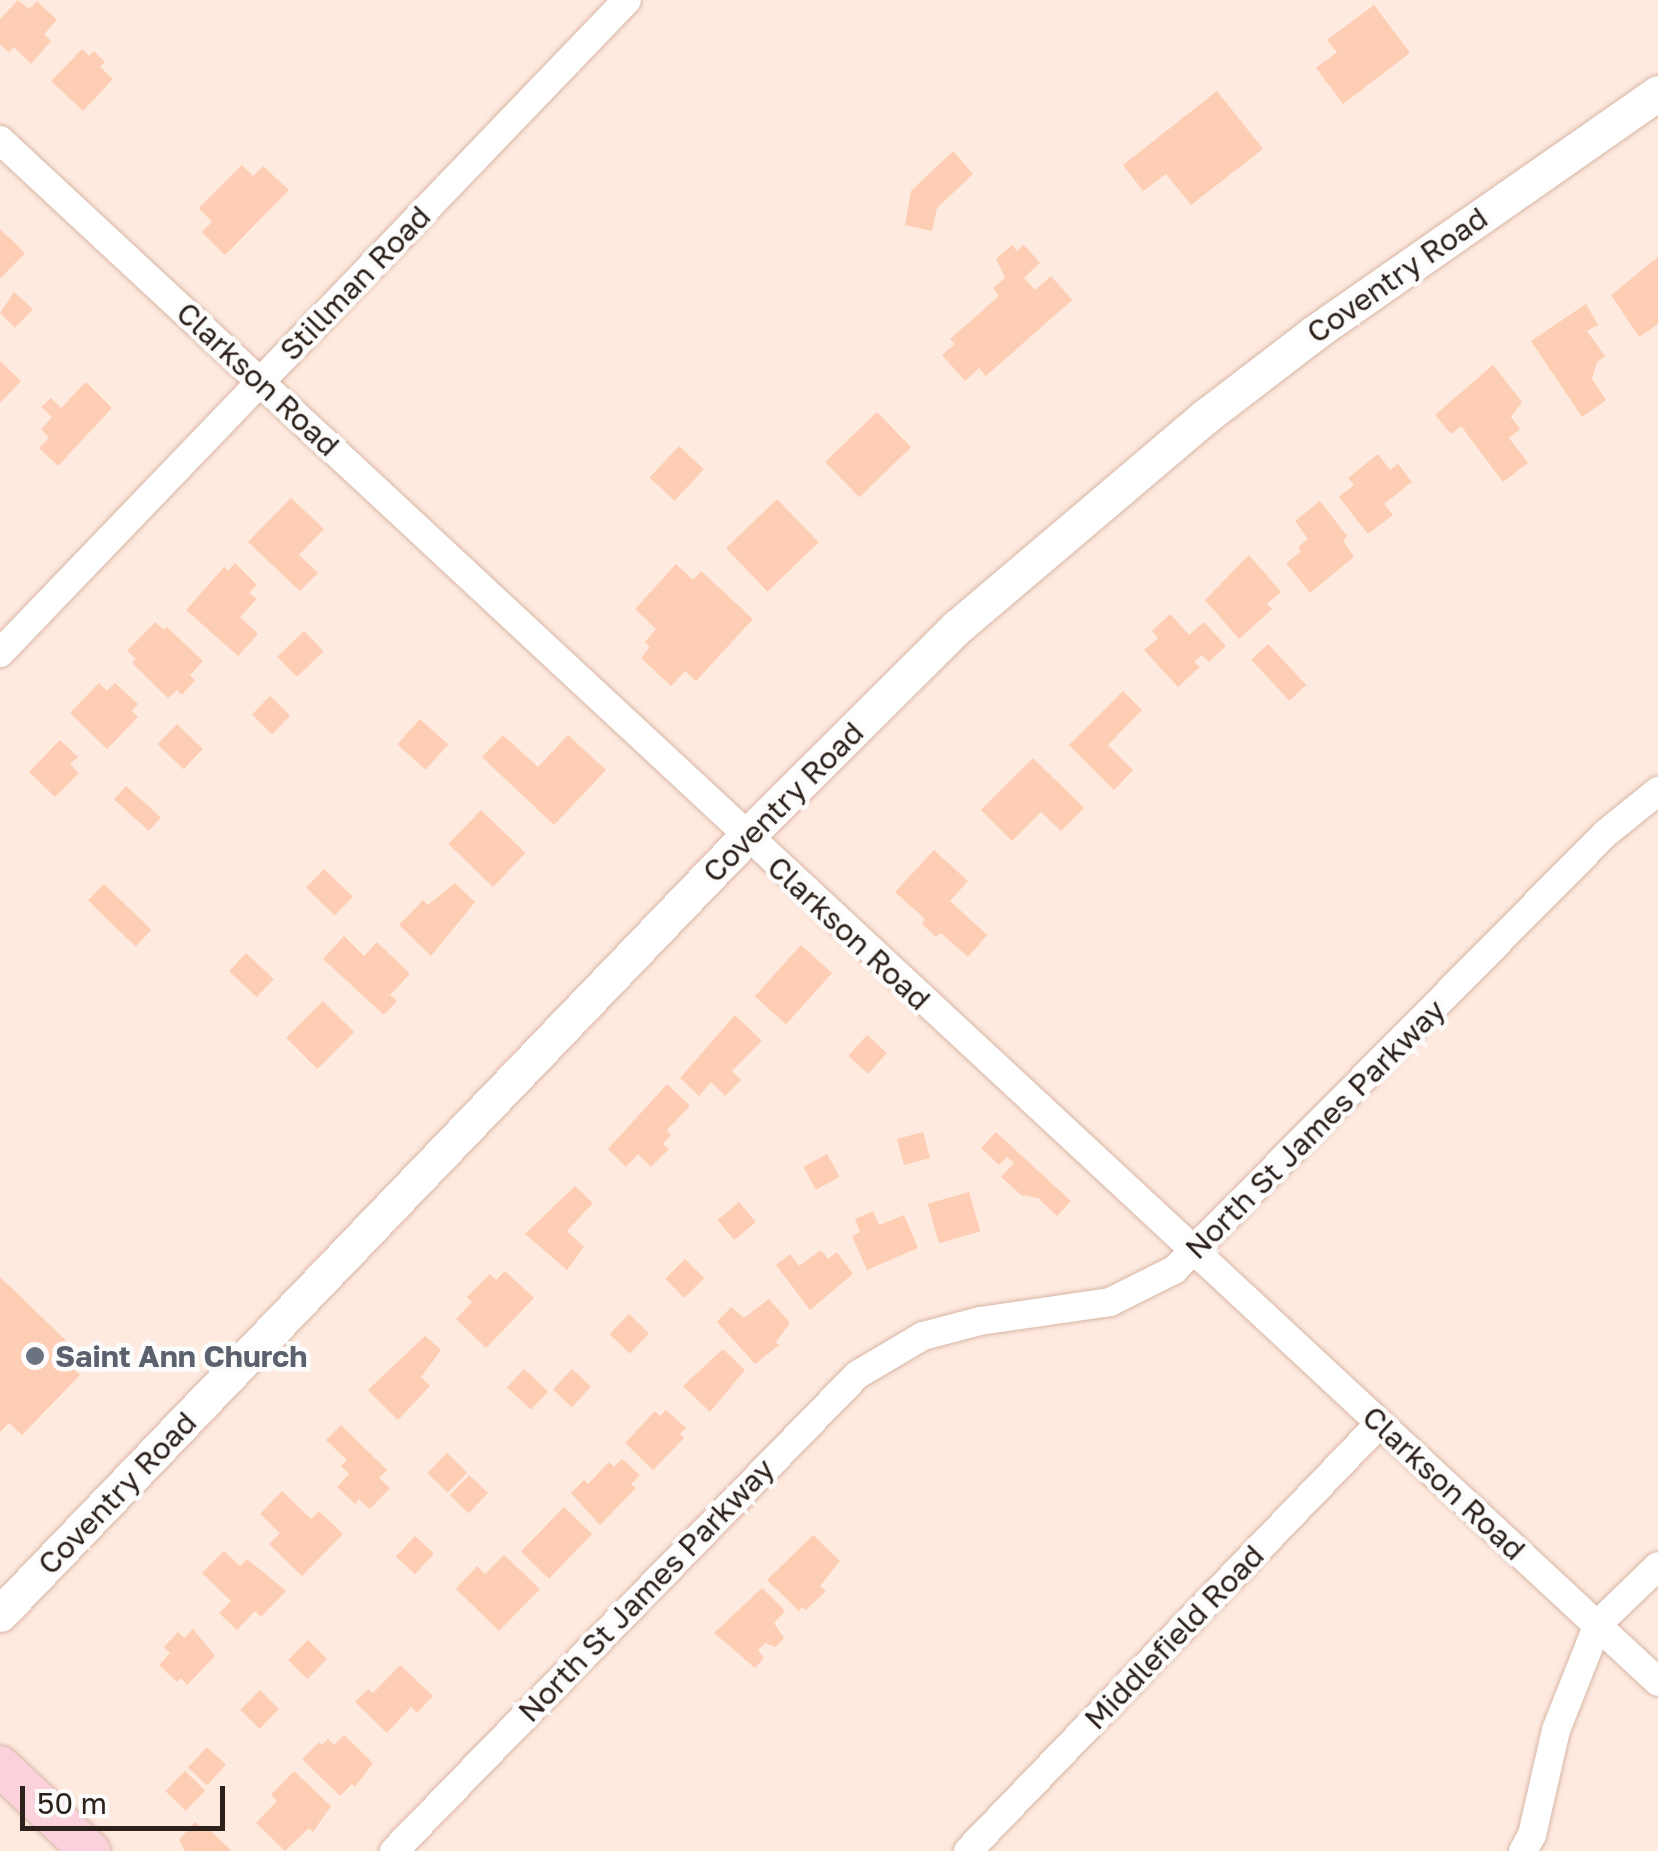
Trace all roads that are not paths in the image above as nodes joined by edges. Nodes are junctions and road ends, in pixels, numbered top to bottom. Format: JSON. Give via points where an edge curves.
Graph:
{"nodes":[{"id":1,"x":627,"y":0,"type":"edge"},
{"id":2,"x":1658,"y":93,"type":"edge"},
{"id":3,"x":0,"y":140,"type":"edge"},
{"id":4,"x":261,"y":382,"type":"junction"},
{"id":5,"x":0,"y":654,"type":"edge"},
{"id":6,"x":1658,"y":791,"type":"edge"},
{"id":7,"x":746,"y":837,"type":"junction"},
{"id":8,"x":1195,"y":1254,"type":"junction"},
{"id":9,"x":1379,"y":1424,"type":"junction"},
{"id":10,"x":1658,"y":1566,"type":"edge"},
{"id":11,"x":0,"y":1614,"type":"edge"},
{"id":12,"x":1598,"y":1624,"type":"junction"},
{"id":13,"x":1658,"y":1682,"type":"edge"},
{"id":14,"x":0,"y":1766,"type":"edge"},
{"id":15,"x":90,"y":1851,"type":"edge"},
{"id":16,"x":394,"y":1851,"type":"edge"},
{"id":17,"x":968,"y":1851,"type":"edge"},
{"id":18,"x":1523,"y":1851,"type":"edge"}],
"edges":[{"from":1,"to":4,"type":"street","name":"Stillman Road"},
{"from":2,"to":7,"type":"street","name":"Coventry Road","via":[[1394,275],[1206,416],[956,627]]},
{"from":3,"to":4,"type":"street","name":"Clarkson Road"},
{"from":4,"to":5,"type":"street","name":"Stillman Road"},
{"from":4,"to":7,"type":"street","name":"Clarkson Road"},
{"from":6,"to":8,"type":"street","name":"North St James Parkway","via":[[1606,834]]},
{"from":7,"to":8,"type":"street","name":"Clarkson Road"},
{"from":7,"to":11,"type":"street","name":"Coventry Road"},
{"from":8,"to":9,"type":"street","name":"Clarkson Road"},
{"from":8,"to":16,"type":"street","name":"North St James Parkway","via":[[1147,1287],[1110,1302],[945,1329],[857,1375]]},
{"from":9,"to":12,"type":"street","name":"Clarkson Road"},
{"from":9,"to":17,"type":"street","name":"Middlefield Road"},
{"from":10,"to":12,"type":"street"},
{"from":12,"to":13,"type":"street","name":"Clarkson Road"},
{"from":12,"to":18,"type":"street","via":[[1556,1730]]},
{"from":14,"to":15,"type":"main road"}]}
